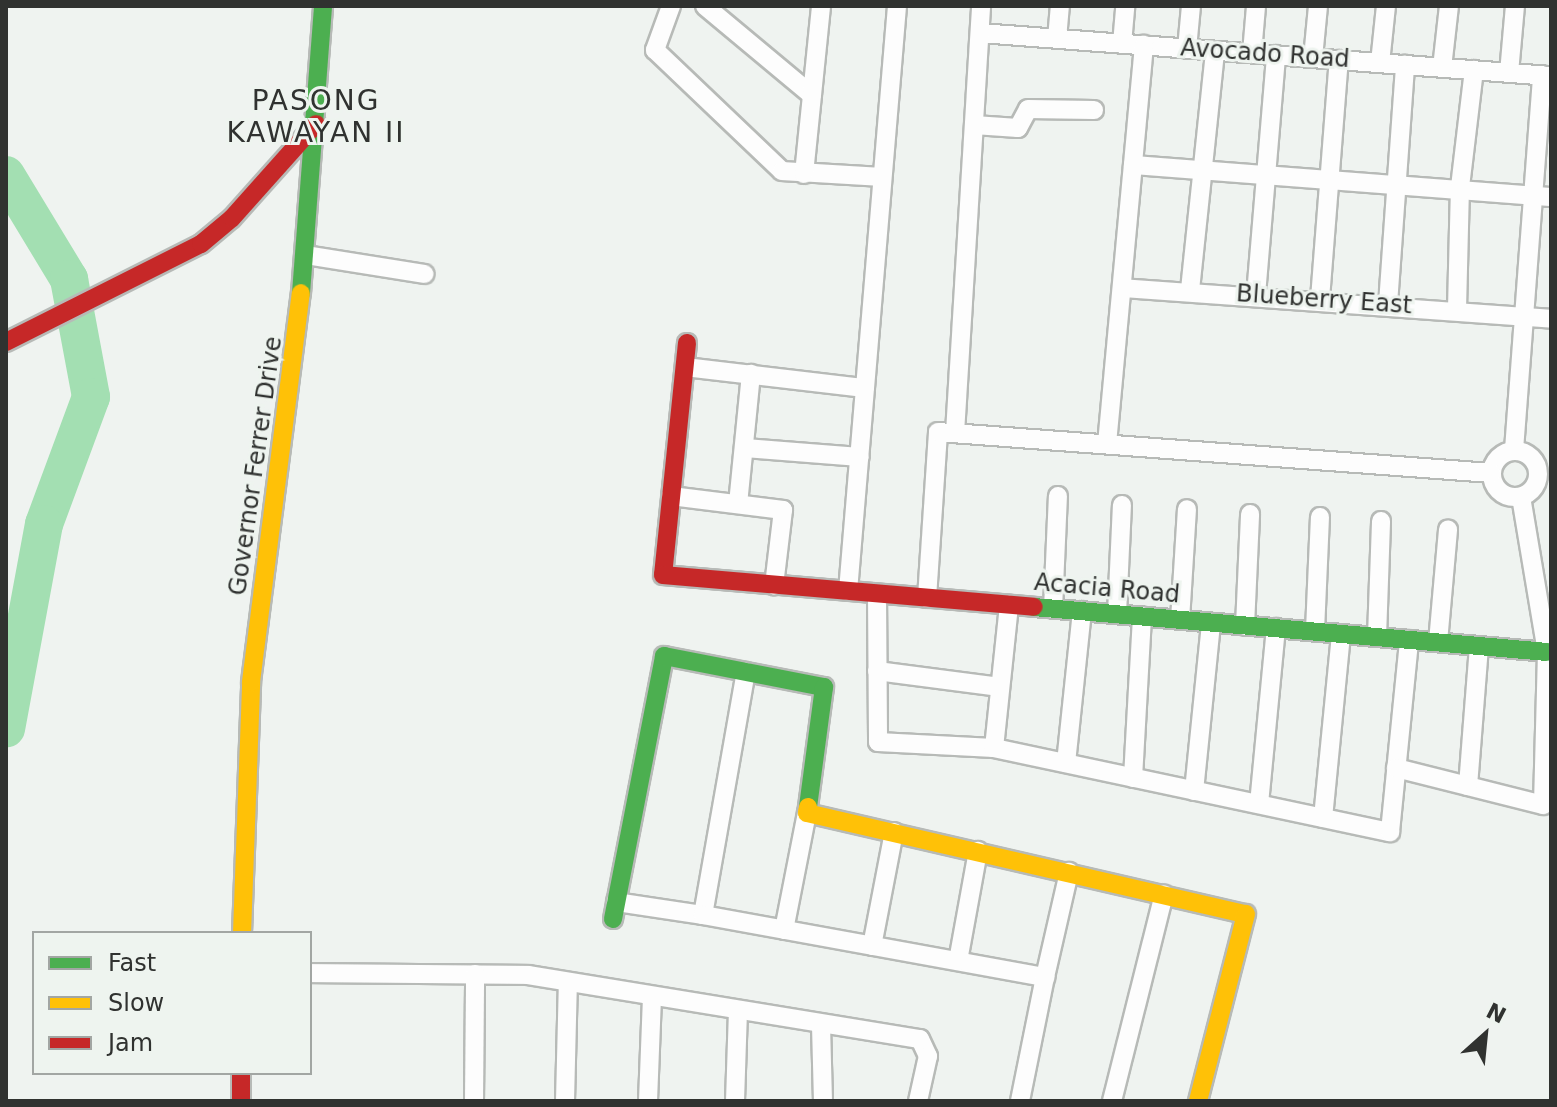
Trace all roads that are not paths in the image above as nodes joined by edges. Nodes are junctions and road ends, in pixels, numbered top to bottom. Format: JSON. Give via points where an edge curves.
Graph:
{"nodes":[{"id":1,"x":323,"y":6,"type":"edge"},
{"id":2,"x":671,"y":6,"type":"edge"},
{"id":3,"x":705,"y":6,"type":"edge"},
{"id":4,"x":805,"y":6,"type":"edge"},
{"id":5,"x":897,"y":6,"type":"edge"},
{"id":6,"x":981,"y":6,"type":"edge"},
{"id":7,"x":1060,"y":6,"type":"edge"},
{"id":8,"x":1125,"y":6,"type":"edge"},
{"id":9,"x":1191,"y":6,"type":"edge"},
{"id":10,"x":1256,"y":6,"type":"edge"},
{"id":11,"x":1318,"y":6,"type":"edge"},
{"id":12,"x":1386,"y":6,"type":"edge"},
{"id":13,"x":1449,"y":6,"type":"edge"},
{"id":14,"x":1515,"y":6,"type":"edge"},
{"id":15,"x":821,"y":13,"type":"edge"},
{"id":16,"x":980,"y":33,"type":"junction"},
{"id":17,"x":1057,"y":39,"type":"junction"},
{"id":18,"x":1122,"y":44,"type":"junction"},
{"id":19,"x":1144,"y":45,"type":"junction"},
{"id":20,"x":1187,"y":49,"type":"junction"},
{"id":21,"x":1215,"y":51,"type":"junction"},
{"id":22,"x":1252,"y":53,"type":"junction"},
{"id":23,"x":1276,"y":55,"type":"junction"},
{"id":24,"x":1313,"y":58,"type":"junction"},
{"id":25,"x":1339,"y":60,"type":"junction"},
{"id":26,"x":1380,"y":63,"type":"junction"},
{"id":27,"x":1405,"y":65,"type":"junction"},
{"id":28,"x":1442,"y":68,"type":"junction"},
{"id":29,"x":1474,"y":70,"type":"junction"},
{"id":30,"x":1509,"y":73,"type":"junction"},
{"id":31,"x":1547,"y":76,"type":"edge"},
{"id":32,"x":812,"y":95,"type":"junction"},
{"id":33,"x":1094,"y":110,"type":"dead end"},
{"id":34,"x":316,"y":124,"type":"junction"},
{"id":35,"x":974,"y":125,"type":"junction"},
{"id":36,"x":1133,"y":165,"type":"junction"},
{"id":37,"x":1204,"y":172,"type":"junction"},
{"id":38,"x":804,"y":174,"type":"junction"},
{"id":39,"x":1266,"y":175,"type":"junction"},
{"id":40,"x":882,"y":177,"type":"junction"},
{"id":41,"x":1330,"y":178,"type":"junction"},
{"id":42,"x":1395,"y":183,"type":"junction"},
{"id":43,"x":1460,"y":187,"type":"junction"},
{"id":44,"x":1542,"y":197,"type":"edge"},
{"id":45,"x":306,"y":255,"type":"junction"},
{"id":46,"x":424,"y":274,"type":"dead end"},
{"id":47,"x":1122,"y":288,"type":"junction"},
{"id":48,"x":1190,"y":290,"type":"junction"},
{"id":49,"x":1256,"y":295,"type":"junction"},
{"id":50,"x":1320,"y":299,"type":"junction"},
{"id":51,"x":1388,"y":304,"type":"junction"},
{"id":52,"x":1457,"y":309,"type":"junction"},
{"id":53,"x":1526,"y":317,"type":"junction"},
{"id":54,"x":1551,"y":319,"type":"edge"},
{"id":55,"x":6,"y":342,"type":"edge"},
{"id":56,"x":687,"y":343,"type":"dead end"},
{"id":57,"x":685,"y":367,"type":"junction"},
{"id":58,"x":751,"y":374,"type":"junction"},
{"id":59,"x":865,"y":388,"type":"junction"},
{"id":60,"x":946,"y":432,"type":"junction"},
{"id":61,"x":1107,"y":444,"type":"junction"},
{"id":62,"x":745,"y":448,"type":"junction"},
{"id":63,"x":1514,"y":450,"type":"junction"},
{"id":64,"x":860,"y":457,"type":"junction"},
{"id":65,"x":1491,"y":473,"type":"junction"},
{"id":66,"x":1545,"y":477,"type":"edge"},
{"id":67,"x":671,"y":496,"type":"junction"},
{"id":68,"x":1058,"y":496,"type":"dead end"},
{"id":69,"x":1521,"y":497,"type":"junction"},
{"id":70,"x":738,"y":504,"type":"junction"},
{"id":71,"x":1122,"y":505,"type":"dead end"},
{"id":72,"x":1187,"y":509,"type":"dead end"},
{"id":73,"x":1250,"y":514,"type":"dead end"},
{"id":74,"x":1320,"y":517,"type":"dead end"},
{"id":75,"x":1381,"y":521,"type":"dead end"},
{"id":76,"x":1448,"y":529,"type":"dead end"},
{"id":77,"x":774,"y":585,"type":"junction"},
{"id":78,"x":848,"y":591,"type":"junction"},
{"id":79,"x":877,"y":594,"type":"junction"},
{"id":80,"x":927,"y":598,"type":"junction"},
{"id":81,"x":1009,"y":605,"type":"junction"},
{"id":82,"x":1053,"y":609,"type":"junction"},
{"id":83,"x":1082,"y":611,"type":"junction"},
{"id":84,"x":1117,"y":614,"type":"junction"},
{"id":85,"x":1142,"y":616,"type":"junction"},
{"id":86,"x":1180,"y":620,"type":"junction"},
{"id":87,"x":1211,"y":623,"type":"junction"},
{"id":88,"x":1245,"y":626,"type":"junction"},
{"id":89,"x":1276,"y":628,"type":"junction"},
{"id":90,"x":1315,"y":631,"type":"junction"},
{"id":91,"x":1341,"y":634,"type":"junction"},
{"id":92,"x":1377,"y":637,"type":"junction"},
{"id":93,"x":1409,"y":640,"type":"junction"},
{"id":94,"x":1438,"y":642,"type":"junction"},
{"id":95,"x":1479,"y":647,"type":"junction"},
{"id":96,"x":1547,"y":652,"type":"junction"},
{"id":97,"x":877,"y":671,"type":"junction"},
{"id":98,"x":746,"y":672,"type":"junction"},
{"id":99,"x":1000,"y":687,"type":"junction"},
{"id":100,"x":994,"y":748,"type":"junction"},
{"id":101,"x":1066,"y":763,"type":"junction"},
{"id":102,"x":1396,"y":768,"type":"junction"},
{"id":103,"x":1133,"y":778,"type":"junction"},
{"id":104,"x":1468,"y":786,"type":"junction"},
{"id":105,"x":1194,"y":791,"type":"junction"},
{"id":106,"x":1259,"y":804,"type":"junction"},
{"id":107,"x":807,"y":813,"type":"junction"},
{"id":108,"x":1323,"y":818,"type":"junction"},
{"id":109,"x":894,"y":832,"type":"junction"},
{"id":110,"x":978,"y":851,"type":"junction"},
{"id":111,"x":1069,"y":872,"type":"junction"},
{"id":112,"x":1164,"y":894,"type":"junction"},
{"id":113,"x":703,"y":915,"type":"junction"},
{"id":114,"x":784,"y":930,"type":"junction"},
{"id":115,"x":242,"y":931,"type":"edge"},
{"id":116,"x":872,"y":946,"type":"junction"},
{"id":117,"x":958,"y":961,"type":"junction"},
{"id":118,"x":312,"y":973,"type":"edge"},
{"id":119,"x":475,"y":974,"type":"junction"},
{"id":120,"x":1045,"y":977,"type":"junction"},
{"id":121,"x":568,"y":982,"type":"junction"},
{"id":122,"x":652,"y":996,"type":"junction"},
{"id":123,"x":738,"y":1011,"type":"junction"},
{"id":124,"x":821,"y":1025,"type":"junction"},
{"id":125,"x":241,"y":1075,"type":"edge"},
{"id":126,"x":241,"y":1101,"type":"edge"},
{"id":127,"x":474,"y":1101,"type":"edge"},
{"id":128,"x":565,"y":1101,"type":"edge"},
{"id":129,"x":648,"y":1101,"type":"edge"},
{"id":130,"x":735,"y":1101,"type":"edge"},
{"id":131,"x":823,"y":1101,"type":"edge"},
{"id":132,"x":918,"y":1101,"type":"edge"},
{"id":133,"x":1020,"y":1101,"type":"edge"},
{"id":134,"x":1112,"y":1101,"type":"edge"},
{"id":135,"x":1198,"y":1101,"type":"edge"}],
"edges":[{"from":1,"to":34,"type":"street","name":"Governor Ferrer Drive"},
{"from":2,"to":38,"type":"street","via":[[655,50],[782,171]]},
{"from":3,"to":32,"type":"street"},
{"from":4,"to":15,"type":"street"},
{"from":5,"to":40,"type":"street"},
{"from":6,"to":16,"type":"street"},
{"from":7,"to":17,"type":"street"},
{"from":8,"to":18,"type":"street"},
{"from":9,"to":20,"type":"street"},
{"from":10,"to":22,"type":"street"},
{"from":11,"to":24,"type":"street"},
{"from":12,"to":26,"type":"street"},
{"from":13,"to":28,"type":"street"},
{"from":14,"to":30,"type":"street"},
{"from":15,"to":32,"type":"street"},
{"from":16,"to":17,"type":"street","name":"Avocado Road"},
{"from":16,"to":35,"type":"street"},
{"from":17,"to":18,"type":"street","name":"Avocado Road"},
{"from":18,"to":19,"type":"street","name":"Avocado Road"},
{"from":19,"to":20,"type":"street","name":"Avocado Road"},
{"from":19,"to":36,"type":"street"},
{"from":20,"to":21,"type":"street","name":"Avocado Road"},
{"from":21,"to":22,"type":"street","name":"Avocado Road"},
{"from":21,"to":37,"type":"street"},
{"from":22,"to":23,"type":"street","name":"Avocado Road"},
{"from":23,"to":24,"type":"street","name":"Avocado Road"},
{"from":23,"to":39,"type":"street"},
{"from":24,"to":25,"type":"street","name":"Avocado Road"},
{"from":25,"to":26,"type":"street","name":"Avocado Road"},
{"from":25,"to":41,"type":"street"},
{"from":26,"to":27,"type":"street","name":"Avocado Road"},
{"from":27,"to":28,"type":"street","name":"Avocado Road"},
{"from":27,"to":42,"type":"street"},
{"from":28,"to":29,"type":"street","name":"Avocado Road"},
{"from":29,"to":30,"type":"street","name":"Avocado Road"},
{"from":29,"to":43,"type":"street"},
{"from":30,"to":31,"type":"street","name":"Avocado Road"},
{"from":31,"to":44,"type":"street"},
{"from":32,"to":38,"type":"street"},
{"from":33,"to":35,"type":"street","via":[[1028,109],[1018,128]]},
{"from":34,"to":45,"type":"street","name":"Governor Ferrer Drive"},
{"from":34,"to":55,"type":"street","via":[[232,218],[201,244]]},
{"from":35,"to":60,"type":"street"},
{"from":36,"to":37,"type":"street"},
{"from":36,"to":47,"type":"street"},
{"from":37,"to":39,"type":"street"},
{"from":37,"to":48,"type":"street"},
{"from":38,"to":40,"type":"street"},
{"from":39,"to":41,"type":"street"},
{"from":39,"to":49,"type":"street"},
{"from":40,"to":59,"type":"street"},
{"from":41,"to":42,"type":"street"},
{"from":41,"to":50,"type":"street"},
{"from":42,"to":43,"type":"street"},
{"from":42,"to":51,"type":"street"},
{"from":43,"to":44,"type":"street"},
{"from":43,"to":52,"type":"street"},
{"from":44,"to":53,"type":"street"},
{"from":45,"to":46,"type":"street"},
{"from":45,"to":115,"type":"street","name":"Governor Ferrer Drive","via":[[251,682]]},
{"from":47,"to":48,"type":"street","name":"Blueberry East"},
{"from":47,"to":61,"type":"street"},
{"from":48,"to":49,"type":"street","name":"Blueberry East"},
{"from":49,"to":50,"type":"street","name":"Blueberry East"},
{"from":50,"to":51,"type":"street","name":"Blueberry East"},
{"from":51,"to":52,"type":"street","name":"Blueberry East"},
{"from":52,"to":53,"type":"street","name":"Blueberry East"},
{"from":53,"to":54,"type":"street","name":"Blueberry East"},
{"from":53,"to":63,"type":"street"},
{"from":56,"to":57,"type":"street"},
{"from":57,"to":58,"type":"street"},
{"from":57,"to":67,"type":"street"},
{"from":58,"to":59,"type":"street"},
{"from":58,"to":62,"type":"street"},
{"from":59,"to":64,"type":"street"},
{"from":60,"to":61,"type":"street"},
{"from":60,"to":80,"type":"street"},
{"from":61,"to":65,"type":"street"},
{"from":62,"to":64,"type":"street"},
{"from":62,"to":70,"type":"street"},
{"from":63,"to":65,"type":"street","via":[[1494,462]]},
{"from":63,"to":66,"type":"street","via":[[1532,458]]},
{"from":64,"to":78,"type":"street"},
{"from":65,"to":69,"type":"street","via":[[1500,492]]},
{"from":66,"to":69,"type":"street"},
{"from":67,"to":70,"type":"street"},
{"from":67,"to":77,"type":"street","name":"Acacia Road","via":[[663,575]]},
{"from":68,"to":82,"type":"street"},
{"from":69,"to":96,"type":"street"},
{"from":70,"to":77,"type":"street","via":[[783,510]]},
{"from":71,"to":84,"type":"street"},
{"from":72,"to":86,"type":"street"},
{"from":73,"to":88,"type":"street"},
{"from":74,"to":90,"type":"street"},
{"from":75,"to":92,"type":"street"},
{"from":76,"to":94,"type":"street"},
{"from":77,"to":78,"type":"street","name":"Acacia Road"},
{"from":78,"to":79,"type":"street","name":"Acacia Road"},
{"from":79,"to":80,"type":"street","name":"Acacia Road"},
{"from":79,"to":97,"type":"street"},
{"from":80,"to":81,"type":"street","name":"Acacia Road"},
{"from":81,"to":82,"type":"street","name":"Acacia Road"},
{"from":81,"to":99,"type":"street"},
{"from":82,"to":83,"type":"street","name":"Acacia Road"},
{"from":83,"to":84,"type":"street","name":"Acacia Road"},
{"from":83,"to":101,"type":"street"},
{"from":84,"to":85,"type":"street","name":"Acacia Road"},
{"from":85,"to":86,"type":"street","name":"Acacia Road"},
{"from":85,"to":103,"type":"street"},
{"from":86,"to":87,"type":"street","name":"Acacia Road"},
{"from":87,"to":88,"type":"street","name":"Acacia Road"},
{"from":87,"to":105,"type":"street"},
{"from":88,"to":89,"type":"street","name":"Acacia Road"},
{"from":89,"to":90,"type":"street","name":"Acacia Road"},
{"from":89,"to":106,"type":"street"},
{"from":90,"to":91,"type":"street","name":"Acacia Road"},
{"from":91,"to":92,"type":"street","name":"Acacia Road"},
{"from":91,"to":108,"type":"street"},
{"from":92,"to":93,"type":"street","name":"Acacia Road"},
{"from":93,"to":94,"type":"street","name":"Acacia Road"},
{"from":93,"to":102,"type":"street"},
{"from":94,"to":95,"type":"street","name":"Acacia Road"},
{"from":95,"to":96,"type":"street","name":"Acacia Road"},
{"from":95,"to":104,"type":"street"},
{"from":96,"to":104,"type":"street","via":[[1543,805]]},
{"from":97,"to":99,"type":"street"},
{"from":97,"to":100,"type":"street","via":[[878,742]]},
{"from":98,"to":107,"type":"street","via":[[824,687]]},
{"from":98,"to":113,"type":"street"},
{"from":98,"to":113,"type":"street","via":[[664,656],[615,911]]},
{"from":99,"to":100,"type":"street"},
{"from":100,"to":101,"type":"street"},
{"from":101,"to":103,"type":"street"},
{"from":102,"to":104,"type":"street"},
{"from":102,"to":108,"type":"street","via":[[1390,832]]},
{"from":103,"to":105,"type":"street"},
{"from":105,"to":106,"type":"street"},
{"from":106,"to":108,"type":"street"},
{"from":107,"to":109,"type":"street"},
{"from":107,"to":114,"type":"street"},
{"from":109,"to":110,"type":"street"},
{"from":109,"to":116,"type":"street"},
{"from":110,"to":111,"type":"street"},
{"from":110,"to":117,"type":"street"},
{"from":111,"to":112,"type":"street"},
{"from":111,"to":120,"type":"street"},
{"from":112,"to":134,"type":"street"},
{"from":112,"to":135,"type":"street","via":[[1246,914]]},
{"from":113,"to":114,"type":"street"},
{"from":114,"to":116,"type":"street"},
{"from":116,"to":117,"type":"street"},
{"from":117,"to":120,"type":"street"},
{"from":118,"to":119,"type":"street"},
{"from":119,"to":121,"type":"street"},
{"from":119,"to":127,"type":"street"},
{"from":120,"to":133,"type":"street"},
{"from":121,"to":122,"type":"street"},
{"from":121,"to":128,"type":"street"},
{"from":122,"to":123,"type":"street"},
{"from":122,"to":129,"type":"street"},
{"from":123,"to":124,"type":"street"},
{"from":123,"to":130,"type":"street"},
{"from":124,"to":131,"type":"street"},
{"from":124,"to":132,"type":"street","via":[[920,1039],[928,1056]]},
{"from":125,"to":126,"type":"street"}]}
